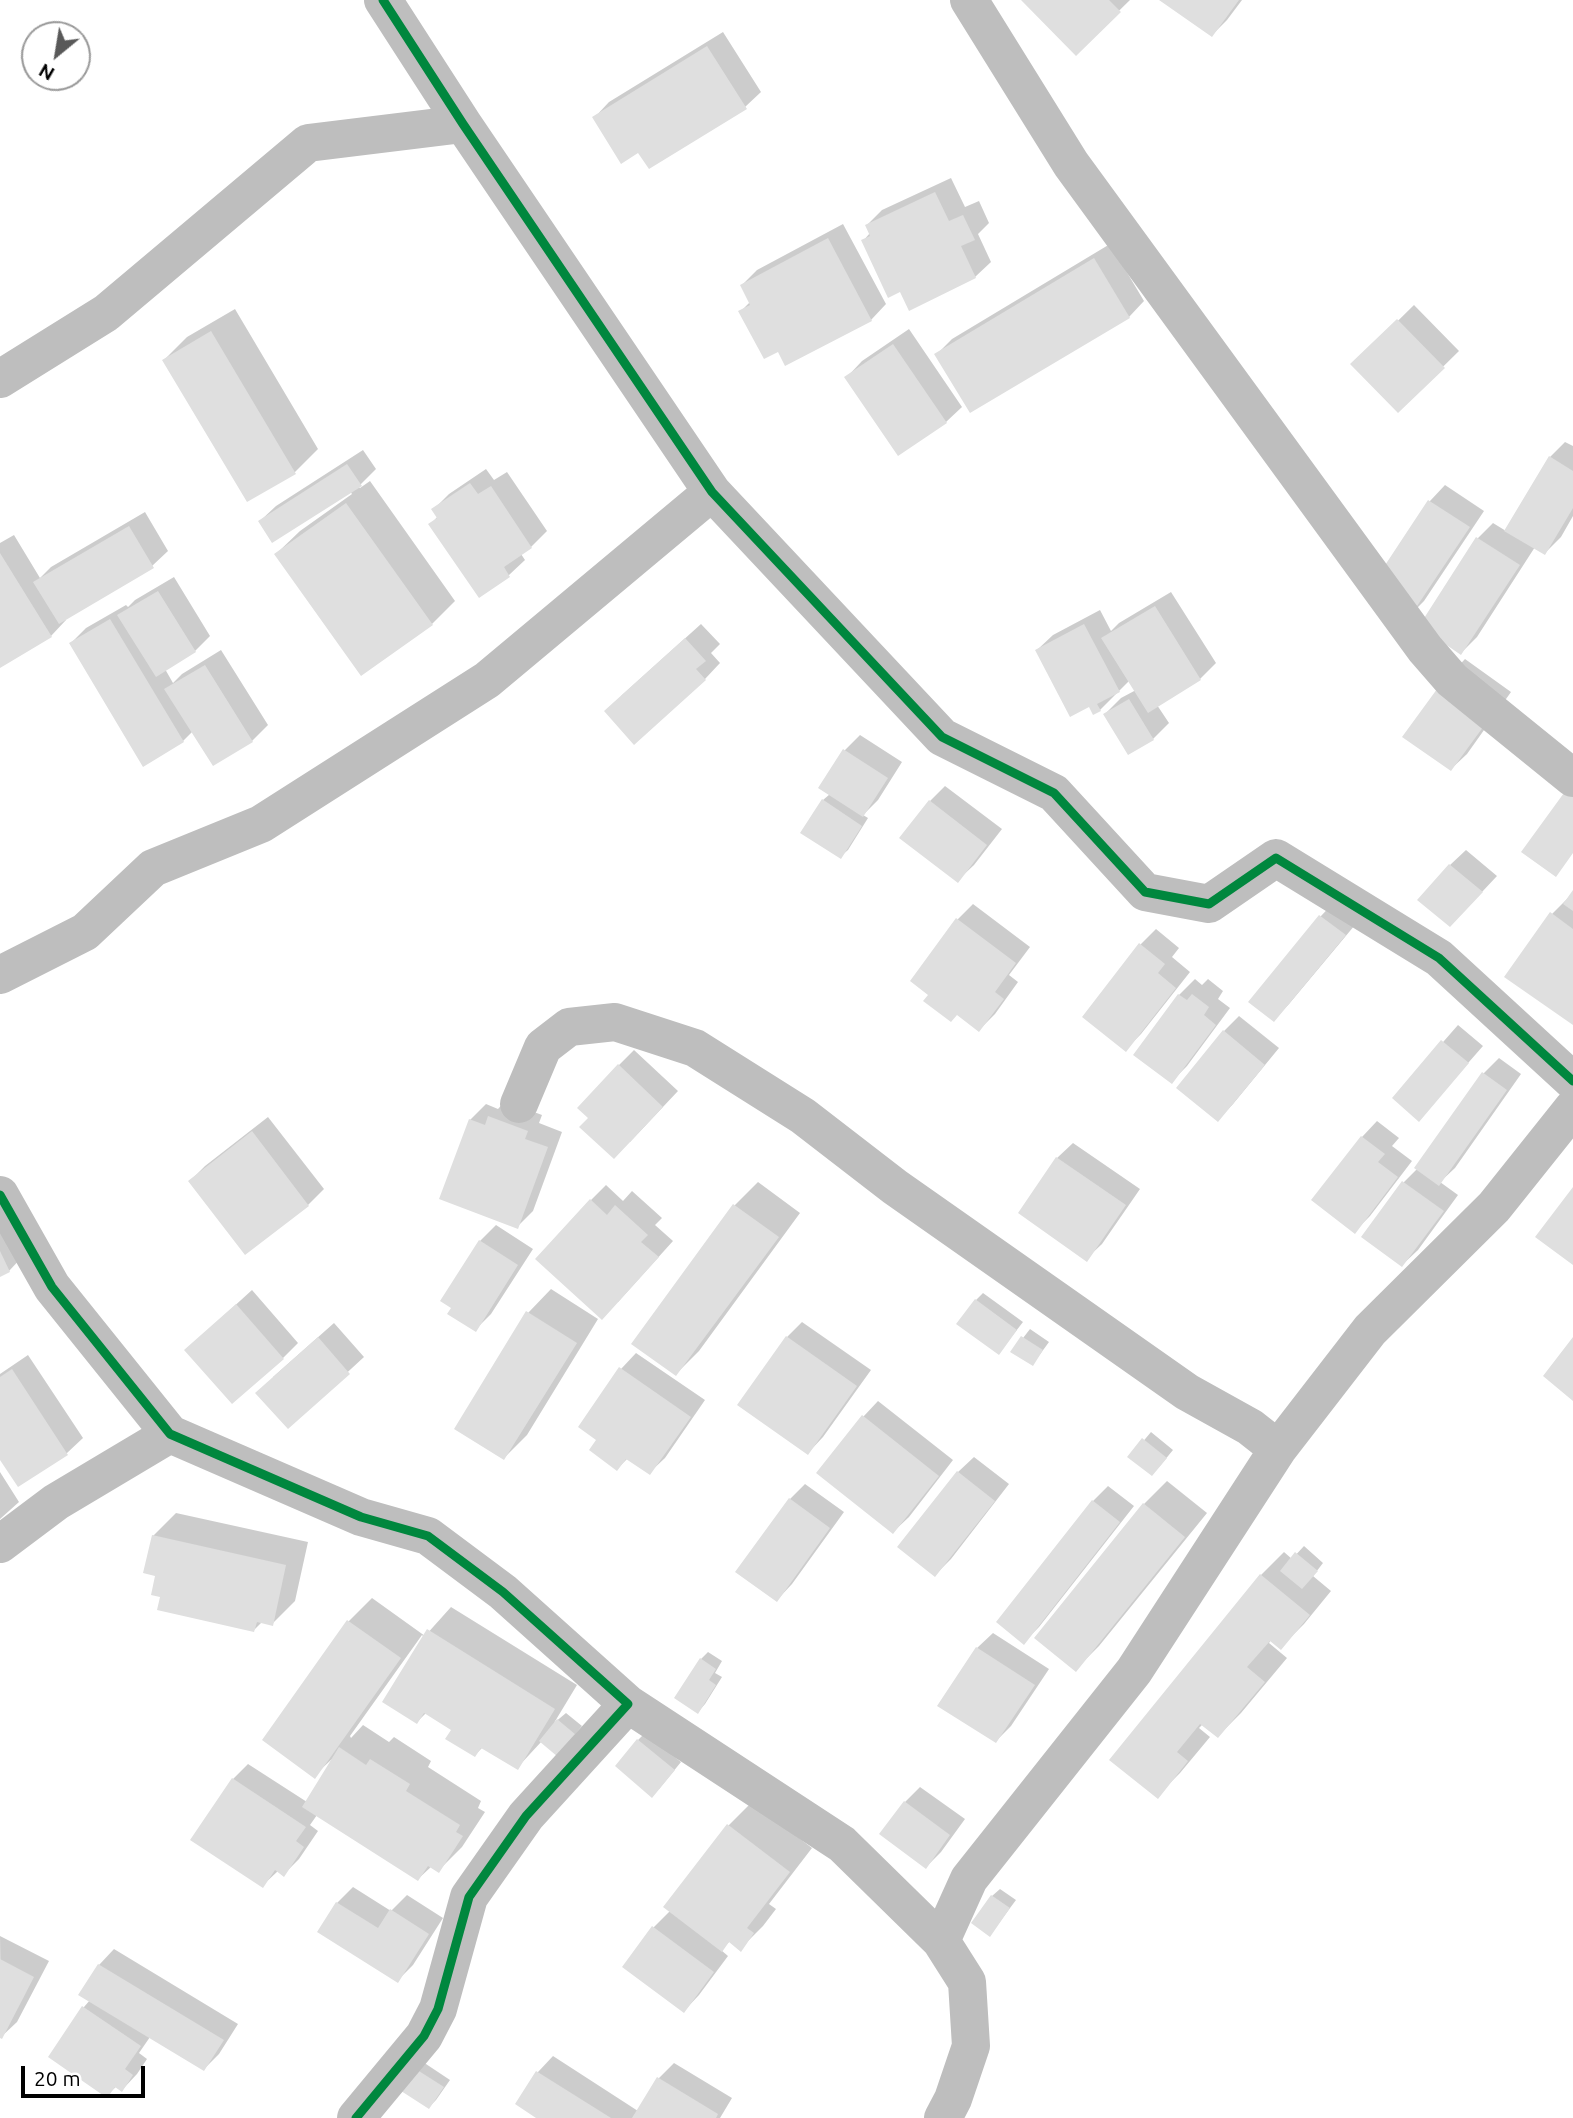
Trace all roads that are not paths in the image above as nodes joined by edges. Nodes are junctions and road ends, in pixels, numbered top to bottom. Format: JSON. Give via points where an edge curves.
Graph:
{"nodes":[{"id":1,"x":383,"y":0,"type":"edge"},
{"id":2,"x":969,"y":0,"type":"edge"},
{"id":3,"x":463,"y":124,"type":"junction"},
{"id":4,"x":0,"y":380,"type":"edge"},
{"id":5,"x":712,"y":492,"type":"junction"},
{"id":6,"x":1573,"y":778,"type":"edge"},
{"id":7,"x":0,"y":975,"type":"edge"},
{"id":8,"x":1573,"y":1082,"type":"edge"},
{"id":9,"x":519,"y":1104,"type":"dead end"},
{"id":10,"x":1573,"y":1108,"type":"edge"},
{"id":11,"x":0,"y":1195,"type":"edge"},
{"id":12,"x":170,"y":1434,"type":"junction"},
{"id":13,"x":1278,"y":1449,"type":"junction"},
{"id":14,"x":0,"y":1544,"type":"edge"},
{"id":15,"x":628,"y":1704,"type":"junction"},
{"id":16,"x":941,"y":1941,"type":"junction"},
{"id":17,"x":356,"y":2118,"type":"edge"},
{"id":18,"x":943,"y":2118,"type":"edge"}],
"edges":[{"from":1,"to":3,"type":"street"},
{"from":2,"to":6,"type":"street","via":[[1071,164],[1425,649],[1452,680]]},
{"from":3,"to":4,"type":"street","via":[[308,143],[106,313]]},
{"from":3,"to":5,"type":"street"},
{"from":5,"to":7,"type":"street","via":[[487,680],[261,824],[153,868],[85,932]]},
{"from":5,"to":8,"type":"street","via":[[942,737],[1054,793],[1145,892],[1209,904],[1276,858],[1438,958]]},
{"from":9,"to":13,"type":"street","via":[[543,1047],[569,1027],[615,1022],[695,1048],[803,1116],[895,1187],[1187,1392],[1250,1427]]},
{"from":10,"to":13,"type":"street","via":[[1494,1207],[1370,1330]]},
{"from":11,"to":12,"type":"street","via":[[52,1287]]},
{"from":12,"to":14,"type":"street","via":[[56,1502]]},
{"from":12,"to":15,"type":"street","via":[[361,1517],[428,1536],[503,1592]]},
{"from":13,"to":16,"type":"street","via":[[1135,1671],[969,1879]]},
{"from":15,"to":16,"type":"street","via":[[842,1844]]},
{"from":15,"to":17,"type":"street","via":[[526,1816],[469,1897],[438,2009],[424,2036]]},
{"from":16,"to":18,"type":"street","via":[[967,1982],[971,2046]]}]}
